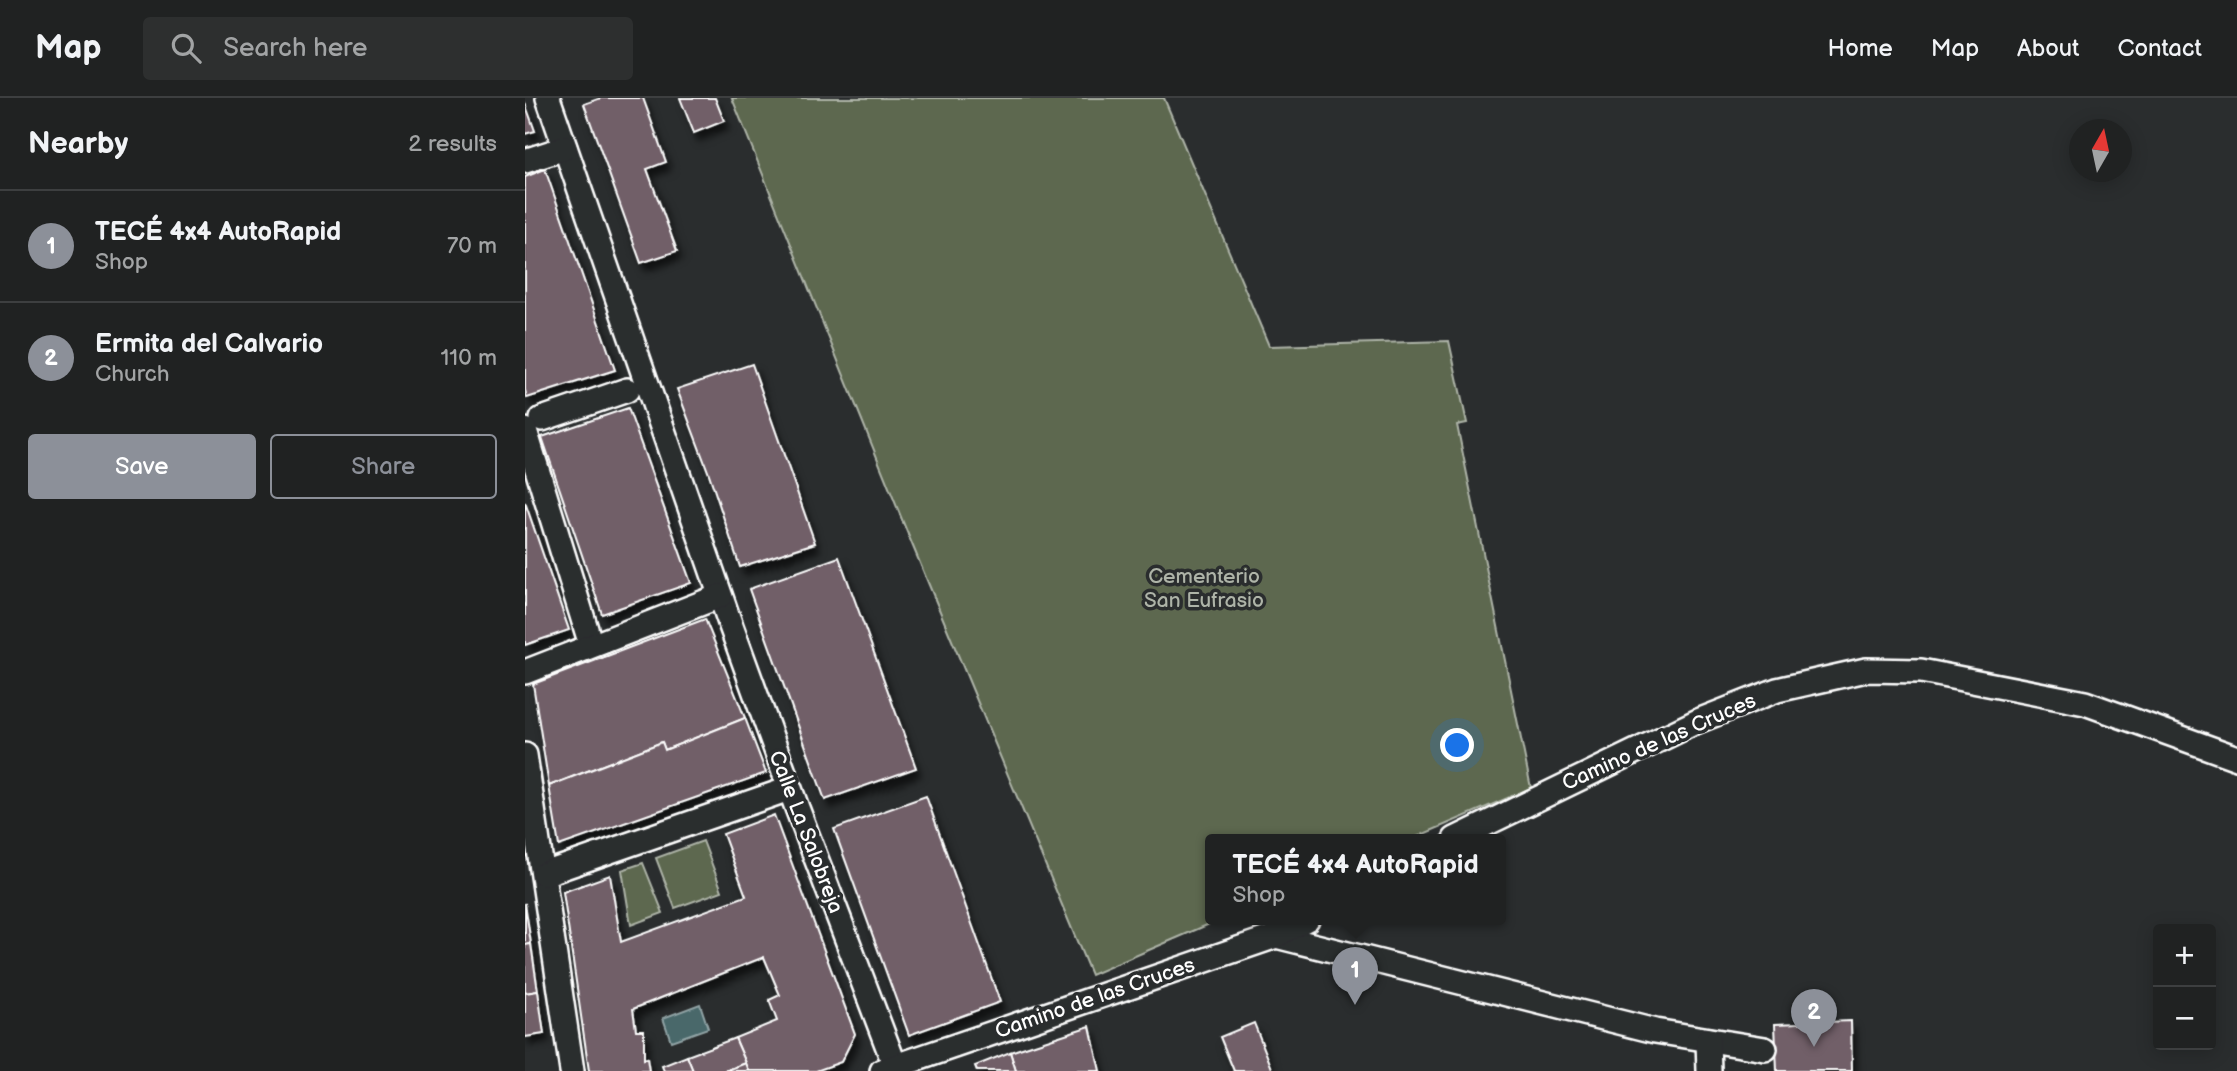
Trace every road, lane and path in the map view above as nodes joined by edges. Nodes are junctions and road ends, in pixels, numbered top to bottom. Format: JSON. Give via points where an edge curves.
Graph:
{"nodes":[{"id":1,"x":548,"y":98,"type":"edge"},
{"id":2,"x":565,"y":148,"type":"junction"},
{"id":3,"x":525,"y":161,"type":"edge"},
{"id":4,"x":627,"y":390,"type":"dead end"},
{"id":5,"x":534,"y":425,"type":"edge"},
{"id":6,"x":720,"y":596,"type":"junction"},
{"id":7,"x":590,"y":645,"type":"junction"},
{"id":8,"x":525,"y":672,"type":"edge"},
{"id":9,"x":525,"y":755,"type":"edge"},
{"id":10,"x":2237,"y":758,"type":"edge"},
{"id":11,"x":789,"y":789,"type":"junction"},
{"id":12,"x":1465,"y":834,"type":"edge"},
{"id":13,"x":544,"y":874,"type":"junction"},
{"id":14,"x":1296,"y":925,"type":"edge"},
{"id":15,"x":1276,"y":936,"type":"junction"},
{"id":16,"x":1708,"y":1040,"type":"junction"},
{"id":17,"x":1765,"y":1049,"type":"dead end"},
{"id":18,"x":891,"y":1069,"type":"edge"},
{"id":19,"x":572,"y":1071,"type":"edge"},
{"id":20,"x":1709,"y":1071,"type":"edge"}],
"edges":[{"from":1,"to":2,"type":"street","name":"Calle La Salobreja"},
{"from":2,"to":3,"type":"street"},
{"from":2,"to":6,"type":"street","name":"Calle La Salobreja"},
{"from":4,"to":5,"type":"street"},
{"from":5,"to":7,"type":"street"},
{"from":6,"to":7,"type":"street"},
{"from":6,"to":11,"type":"street","name":"Calle La Salobreja"},
{"from":7,"to":8,"type":"street"},
{"from":9,"to":13,"type":"street"},
{"from":10,"to":12,"type":"street","name":"Camino de las Cruces","via":[[2085,703],[1921,671],[1866,670],[1777,690],[1698,721]]},
{"from":11,"to":13,"type":"street"},
{"from":11,"to":18,"type":"street","name":"Calle La Salobreja"},
{"from":13,"to":19,"type":"street"},
{"from":14,"to":15,"type":"street","name":"Camino de las Cruces"},
{"from":15,"to":16,"type":"street","via":[[1655,1031]]},
{"from":15,"to":18,"type":"street","name":"Camino de las Cruces"},
{"from":16,"to":17,"type":"street"},
{"from":16,"to":20,"type":"street"}]}
